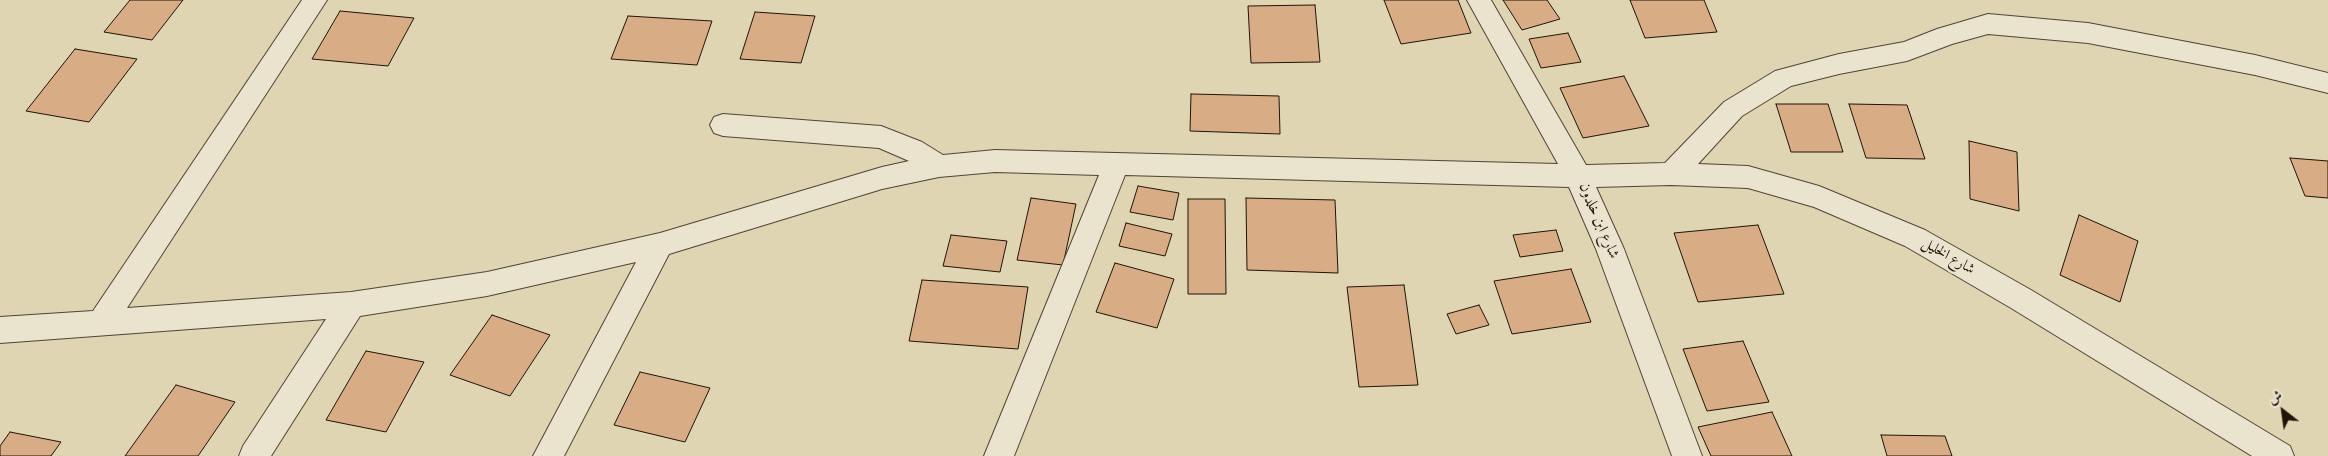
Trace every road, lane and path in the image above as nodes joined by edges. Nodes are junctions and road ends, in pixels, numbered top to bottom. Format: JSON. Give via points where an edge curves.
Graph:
{"nodes":[{"id":1,"x":315,"y":0,"type":"edge"},
{"id":2,"x":1479,"y":0,"type":"edge"},
{"id":3,"x":2328,"y":83,"type":"edge"},
{"id":4,"x":723,"y":124,"type":"dead end"},
{"id":5,"x":1117,"y":163,"type":"junction"},
{"id":6,"x":939,"y":166,"type":"junction"},
{"id":7,"x":1671,"y":174,"type":"junction"},
{"id":8,"x":1578,"y":176,"type":"junction"},
{"id":9,"x":660,"y":245,"type":"junction"},
{"id":10,"x":351,"y":305,"type":"junction"},
{"id":11,"x":101,"y":322,"type":"junction"},
{"id":12,"x":0,"y":330,"type":"edge"},
{"id":13,"x":254,"y":456,"type":"edge"},
{"id":14,"x":548,"y":456,"type":"edge"},
{"id":15,"x":999,"y":456,"type":"edge"},
{"id":16,"x":1687,"y":456,"type":"edge"},
{"id":17,"x":2279,"y":456,"type":"edge"}],
"edges":[{"from":1,"to":11,"type":"street"},
{"from":2,"to":8,"type":"street","name":"شارع ابن خلدون"},
{"from":3,"to":7,"type":"street","via":[[2255,65],[2088,33],[1988,24],[1908,51],[1784,78],[1733,109]]},
{"from":4,"to":6,"type":"street","via":[[881,137],[913,150]]},
{"from":5,"to":6,"type":"street","name":"شارع الخليل","via":[[996,161]]},
{"from":5,"to":8,"type":"street","name":"شارع الخليل"},
{"from":5,"to":15,"type":"street"},
{"from":6,"to":9,"type":"street","name":"شارع الخليل","via":[[882,178]]},
{"from":7,"to":8,"type":"street","name":"شارع الخليل"},
{"from":7,"to":17,"type":"street","name":"شارع الخليل","via":[[1748,177],[1819,196],[1915,238]]},
{"from":8,"to":16,"type":"street","name":"شارع ابن خلدون","via":[[1610,249]]},
{"from":9,"to":10,"type":"street","name":"شارع الخليل","via":[[488,284]]},
{"from":9,"to":14,"type":"street"},
{"from":10,"to":11,"type":"street","name":"شارع الخليل"},
{"from":10,"to":13,"type":"street"},
{"from":11,"to":12,"type":"street","name":"شارع الخليل"}]}
